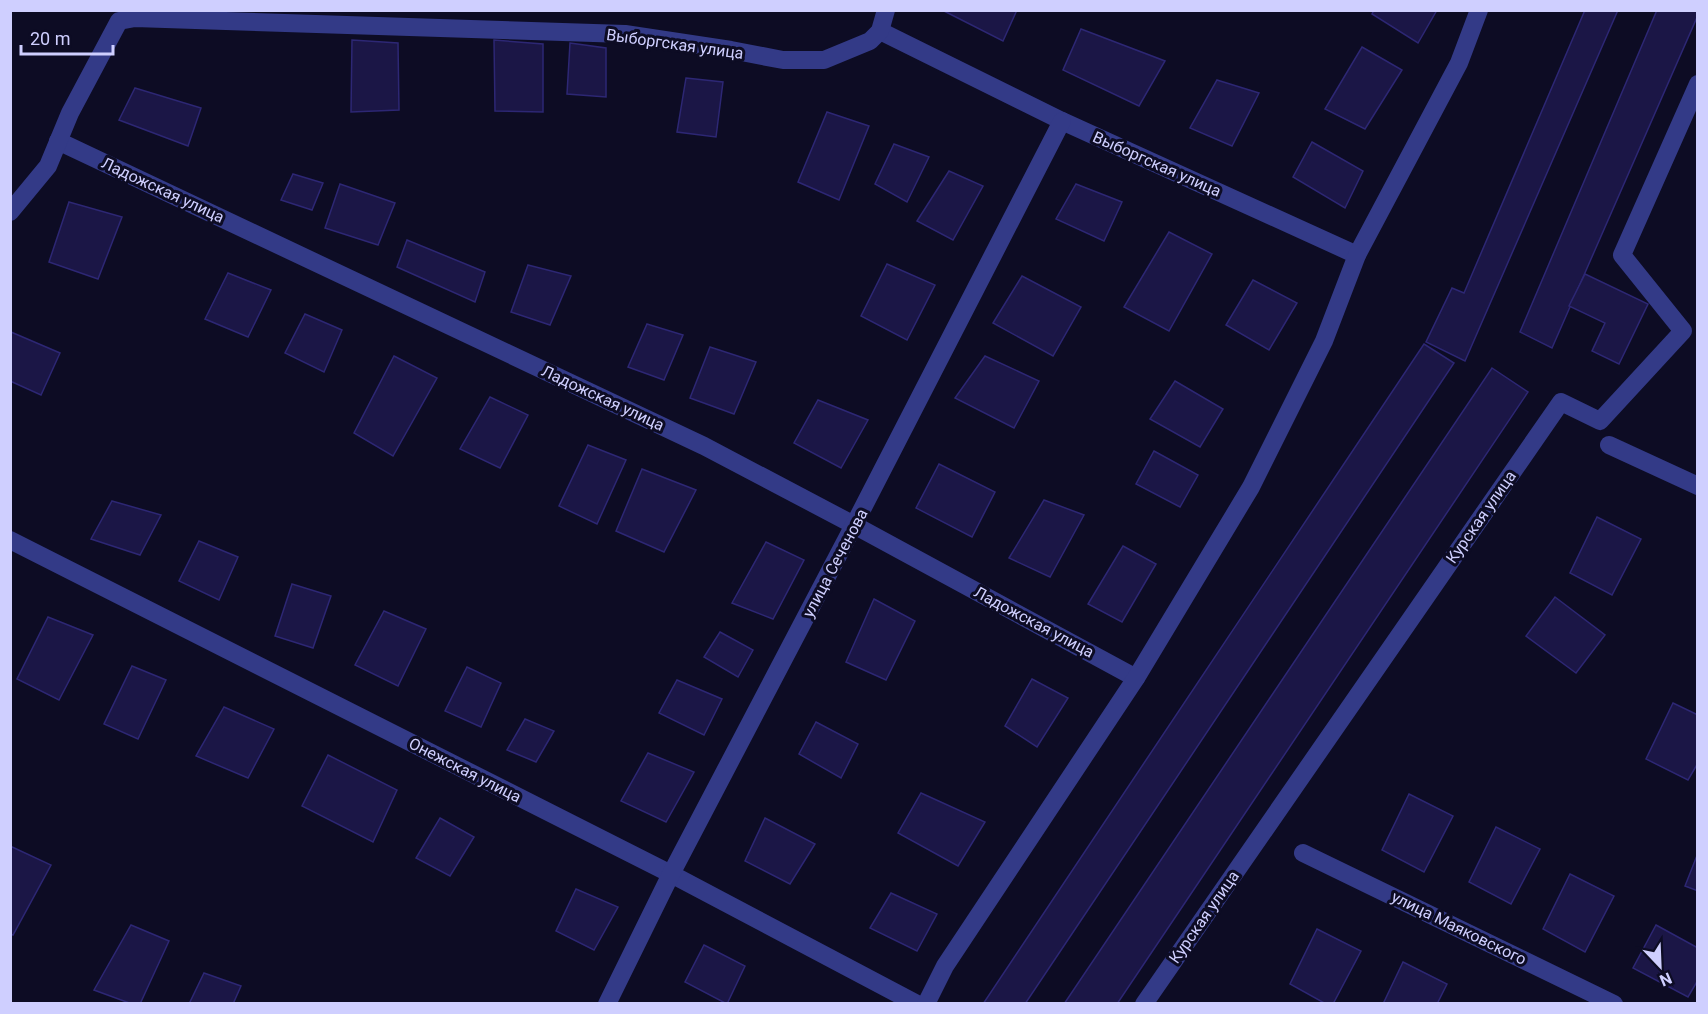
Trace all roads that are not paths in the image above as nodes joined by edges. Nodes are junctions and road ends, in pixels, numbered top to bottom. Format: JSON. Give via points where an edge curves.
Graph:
{"nodes":[{"id":1,"x":886,"y":10,"type":"edge"},
{"id":2,"x":1479,"y":10,"type":"edge"},
{"id":3,"x":880,"y":31,"type":"junction"},
{"id":4,"x":1698,"y":84,"type":"edge"},
{"id":5,"x":1062,"y":121,"type":"junction"},
{"id":6,"x":58,"y":141,"type":"junction"},
{"id":7,"x":10,"y":212,"type":"edge"},
{"id":8,"x":1357,"y":255,"type":"junction"},
{"id":9,"x":1609,"y":445,"type":"dead end"},
{"id":10,"x":1698,"y":486,"type":"edge"},
{"id":11,"x":854,"y":525,"type":"junction"},
{"id":12,"x":10,"y":540,"type":"edge"},
{"id":13,"x":1136,"y":678,"type":"junction"},
{"id":14,"x":1304,"y":852,"type":"dead end"},
{"id":15,"x":671,"y":874,"type":"junction"},
{"id":16,"x":607,"y":1004,"type":"edge"},
{"id":17,"x":917,"y":1004,"type":"edge"},
{"id":18,"x":926,"y":1004,"type":"edge"},
{"id":19,"x":1144,"y":1004,"type":"edge"},
{"id":20,"x":1614,"y":1004,"type":"edge"}],
"edges":[{"from":1,"to":3,"type":"street"},
{"from":2,"to":8,"type":"street","via":[[1459,63]]},
{"from":3,"to":5,"type":"street","name":"Выборгская улица"},
{"from":3,"to":6,"type":"street","name":"Выборгская улица","via":[[870,41],[824,60],[783,60],[625,34],[135,18],[119,21]]},
{"from":4,"to":19,"type":"street","name":"Курская улица","via":[[1622,255],[1683,331],[1600,421],[1561,402]]},
{"from":5,"to":8,"type":"street","name":"Выборгская улица"},
{"from":5,"to":11,"type":"street","name":"улица Сеченова"},
{"from":6,"to":7,"type":"street","name":"Выборгская улица","via":[[48,166]]},
{"from":6,"to":11,"type":"street","name":"Ладожская улица","via":[[704,446]]},
{"from":8,"to":13,"type":"street","via":[[1324,341],[1251,487]]},
{"from":9,"to":10,"type":"street"},
{"from":11,"to":13,"type":"street","name":"Ладожская улица"},
{"from":11,"to":15,"type":"street","name":"улица Сеченова"},
{"from":12,"to":15,"type":"street","name":"Онежская улица"},
{"from":13,"to":18,"type":"street","via":[[945,966]]},
{"from":14,"to":20,"type":"street","name":"улица Маяковского"},
{"from":15,"to":16,"type":"street","name":"улица Сеченова"},
{"from":15,"to":17,"type":"street","name":"Онежская улица"}]}
